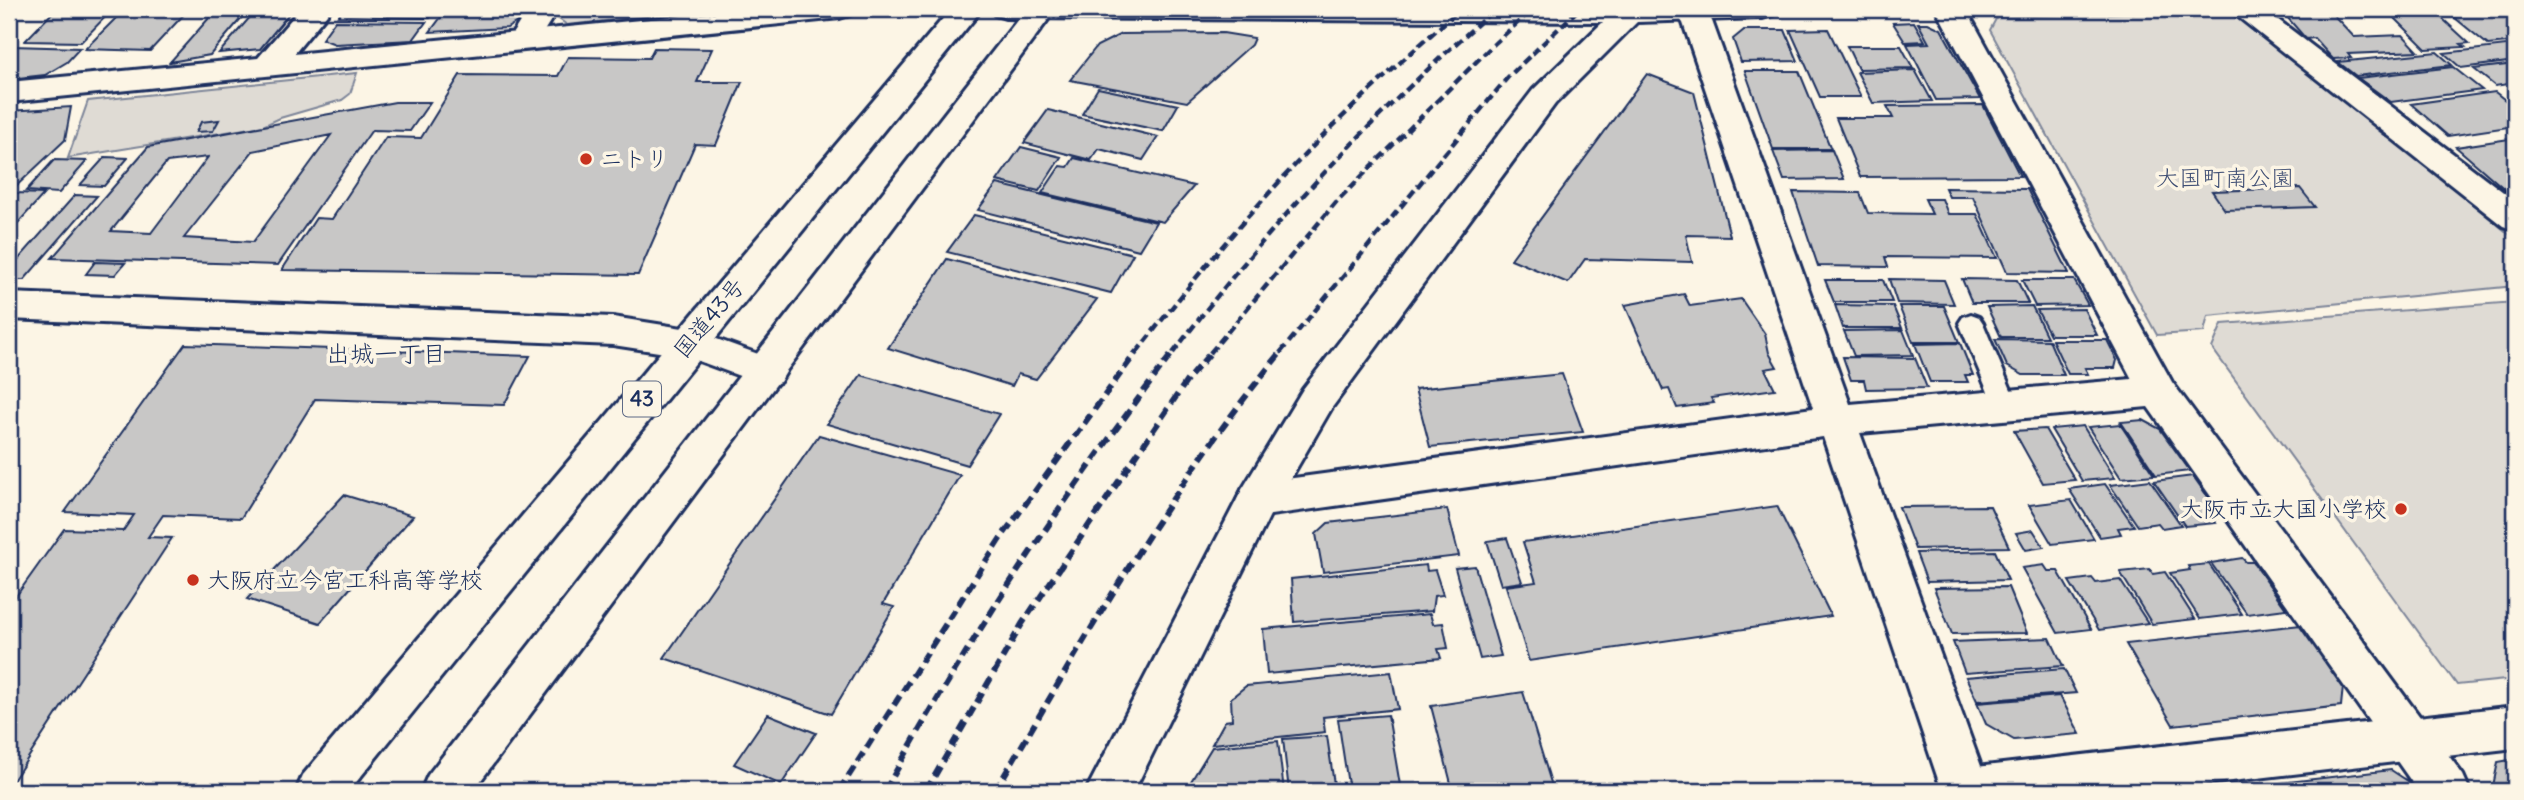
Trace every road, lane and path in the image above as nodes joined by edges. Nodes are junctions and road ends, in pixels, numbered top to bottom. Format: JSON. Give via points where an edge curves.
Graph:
{"nodes":[{"id":1,"x":316,"y":9,"type":"edge"},
{"id":2,"x":543,"y":9,"type":"edge"},
{"id":3,"x":840,"y":9,"type":"edge"},
{"id":4,"x":967,"y":9,"type":"edge"},
{"id":5,"x":1029,"y":9,"type":"edge"},
{"id":6,"x":1763,"y":9,"type":"edge"},
{"id":7,"x":1951,"y":9,"type":"edge"},
{"id":8,"x":2246,"y":9,"type":"edge"},
{"id":9,"x":1370,"y":10,"type":"edge"},
{"id":10,"x":1688,"y":10,"type":"edge"},
{"id":11,"x":791,"y":11,"type":"edge"},
{"id":12,"x":1631,"y":11,"type":"edge"},
{"id":13,"x":524,"y":39,"type":"junction"},
{"id":14,"x":268,"y":65,"type":"junction"},
{"id":15,"x":9,"y":92,"type":"edge"},
{"id":16,"x":2515,"y":218,"type":"edge"},
{"id":17,"x":9,"y":306,"type":"edge"},
{"id":18,"x":1971,"y":323,"type":"dead end"},
{"id":19,"x":689,"y":343,"type":"junction"},
{"id":20,"x":767,"y":372,"type":"junction"},
{"id":21,"x":2158,"y":393,"type":"junction"},
{"id":22,"x":2005,"y":404,"type":"junction"},
{"id":23,"x":1837,"y":421,"type":"junction"},
{"id":24,"x":1257,"y":500,"type":"junction"},
{"id":25,"x":2515,"y":727,"type":"edge"},
{"id":26,"x":2407,"y":739,"type":"junction"},
{"id":27,"x":320,"y":791,"type":"edge"},
{"id":28,"x":445,"y":791,"type":"edge"},
{"id":29,"x":1110,"y":791,"type":"edge"},
{"id":30,"x":1959,"y":791,"type":"edge"},
{"id":31,"x":1966,"y":791,"type":"edge"},
{"id":32,"x":2446,"y":791,"type":"edge"}],
"edges":[{"from":1,"to":14,"type":"main road"},
{"from":2,"to":13,"type":"main road"},
{"from":3,"to":11,"type":"main road"},
{"from":4,"to":19,"type":"main road","name":"国道43号","number":"43"},
{"from":5,"to":9,"type":"main road"},
{"from":5,"to":20,"type":"main road"},
{"from":6,"to":10,"type":"main road"},
{"from":7,"to":21,"type":"main road"},
{"from":8,"to":16,"type":"main road"},
{"from":9,"to":12,"type":"main road"},
{"from":10,"to":12,"type":"main road"},
{"from":10,"to":23,"type":"main road","via":[[1697,21]]},
{"from":11,"to":13,"type":"main road"},
{"from":12,"to":24,"type":"main road","via":[[1544,97],[1317,399]]},
{"from":13,"to":14,"type":"main road"},
{"from":14,"to":15,"type":"main road"},
{"from":17,"to":19,"type":"main road","via":[[613,331]]},
{"from":18,"to":22,"type":"lane"},
{"from":19,"to":20,"type":"main road"},
{"from":19,"to":27,"type":"main road","name":"国道43号","number":"43"},
{"from":20,"to":28,"type":"main road"},
{"from":21,"to":22,"type":"main road"},
{"from":21,"to":26,"type":"main road"},
{"from":22,"to":23,"type":"main road"},
{"from":23,"to":24,"type":"main road"},
{"from":23,"to":31,"type":"main road"},
{"from":24,"to":29,"type":"main road"},
{"from":25,"to":26,"type":"main road"},
{"from":26,"to":31,"type":"main road"},
{"from":26,"to":32,"type":"main road"},
{"from":30,"to":31,"type":"main road"}]}
